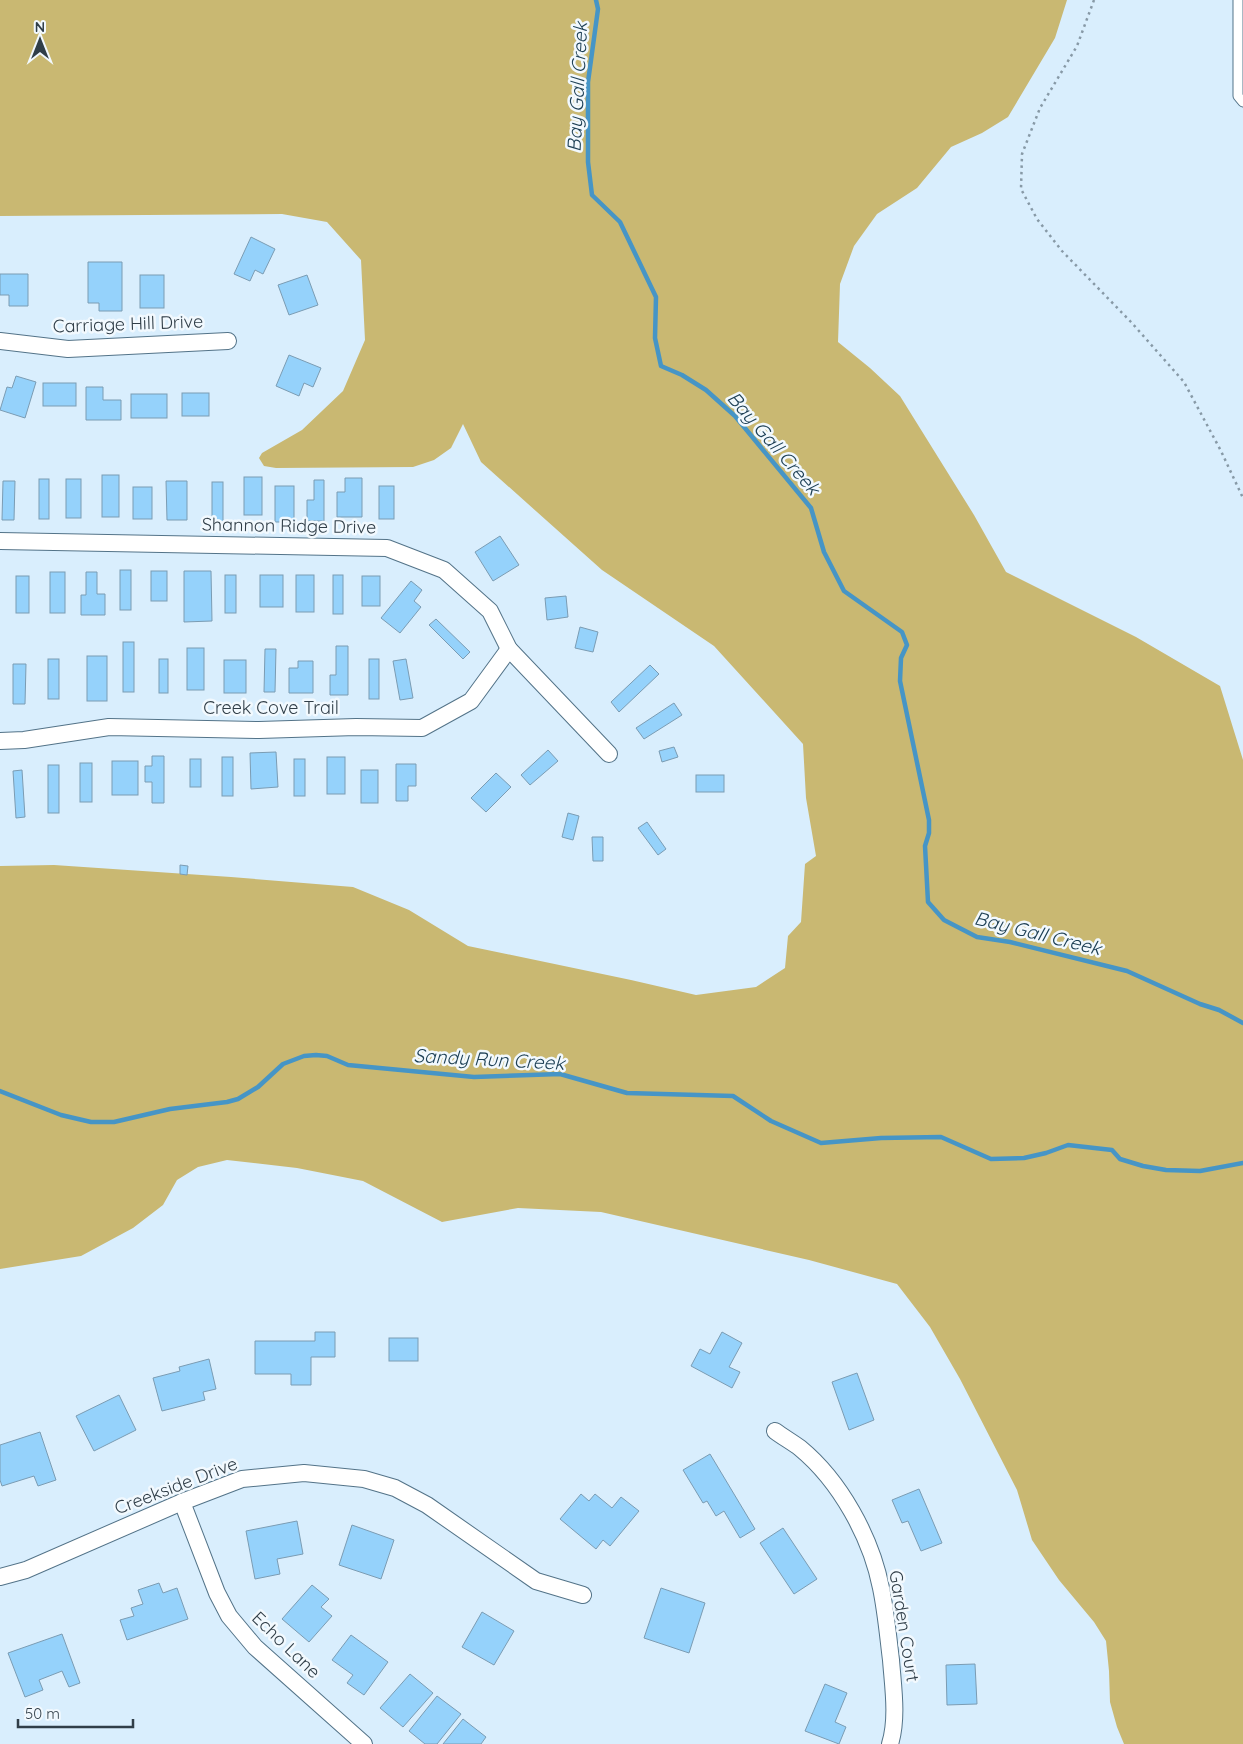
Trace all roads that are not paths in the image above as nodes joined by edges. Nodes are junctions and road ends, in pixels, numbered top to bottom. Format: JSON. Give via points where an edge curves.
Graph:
{"nodes":[{"id":1,"x":1238,"y":0,"type":"edge"},
{"id":2,"x":1243,"y":102,"type":"edge"},
{"id":3,"x":0,"y":341,"type":"edge"},
{"id":4,"x":228,"y":341,"type":"dead end"},
{"id":5,"x":0,"y":541,"type":"edge"},
{"id":6,"x":510,"y":649,"type":"junction"},
{"id":7,"x":0,"y":741,"type":"edge"},
{"id":8,"x":609,"y":754,"type":"dead end"},
{"id":9,"x":775,"y":1431,"type":"dead end"},
{"id":10,"x":182,"y":1502,"type":"junction"},
{"id":11,"x":0,"y":1577,"type":"edge"},
{"id":12,"x":583,"y":1595,"type":"dead end"},
{"id":13,"x":364,"y":1744,"type":"edge"},
{"id":14,"x":890,"y":1744,"type":"edge"}],
"edges":[{"from":1,"to":2,"type":"lane","via":[[1238,96]]},
{"from":3,"to":4,"type":"street","name":"Carriage Hill Drive","via":[[68,350]]},
{"from":5,"to":6,"type":"street","name":"Shannon Ridge Drive","via":[[387,548],[444,570],[490,611]]},
{"from":6,"to":7,"type":"street","name":"Creek Cove Trail","via":[[471,701],[422,728],[260,730],[109,727]]},
{"from":6,"to":8,"type":"street","name":"Shannon Ridge Drive"},
{"from":9,"to":14,"type":"street","name":"Garden Court","via":[[800,1448],[835,1483],[868,1546],[881,1586],[888,1629],[894,1696]]},
{"from":10,"to":11,"type":"street","name":"Creekside Drive","via":[[26,1570]]},
{"from":10,"to":12,"type":"street","name":"Creekside Drive","via":[[242,1479],[304,1473],[364,1479],[395,1488],[427,1505],[536,1581]]},
{"from":10,"to":13,"type":"street","name":"Echo Lane","via":[[229,1616],[255,1647]]}]}
